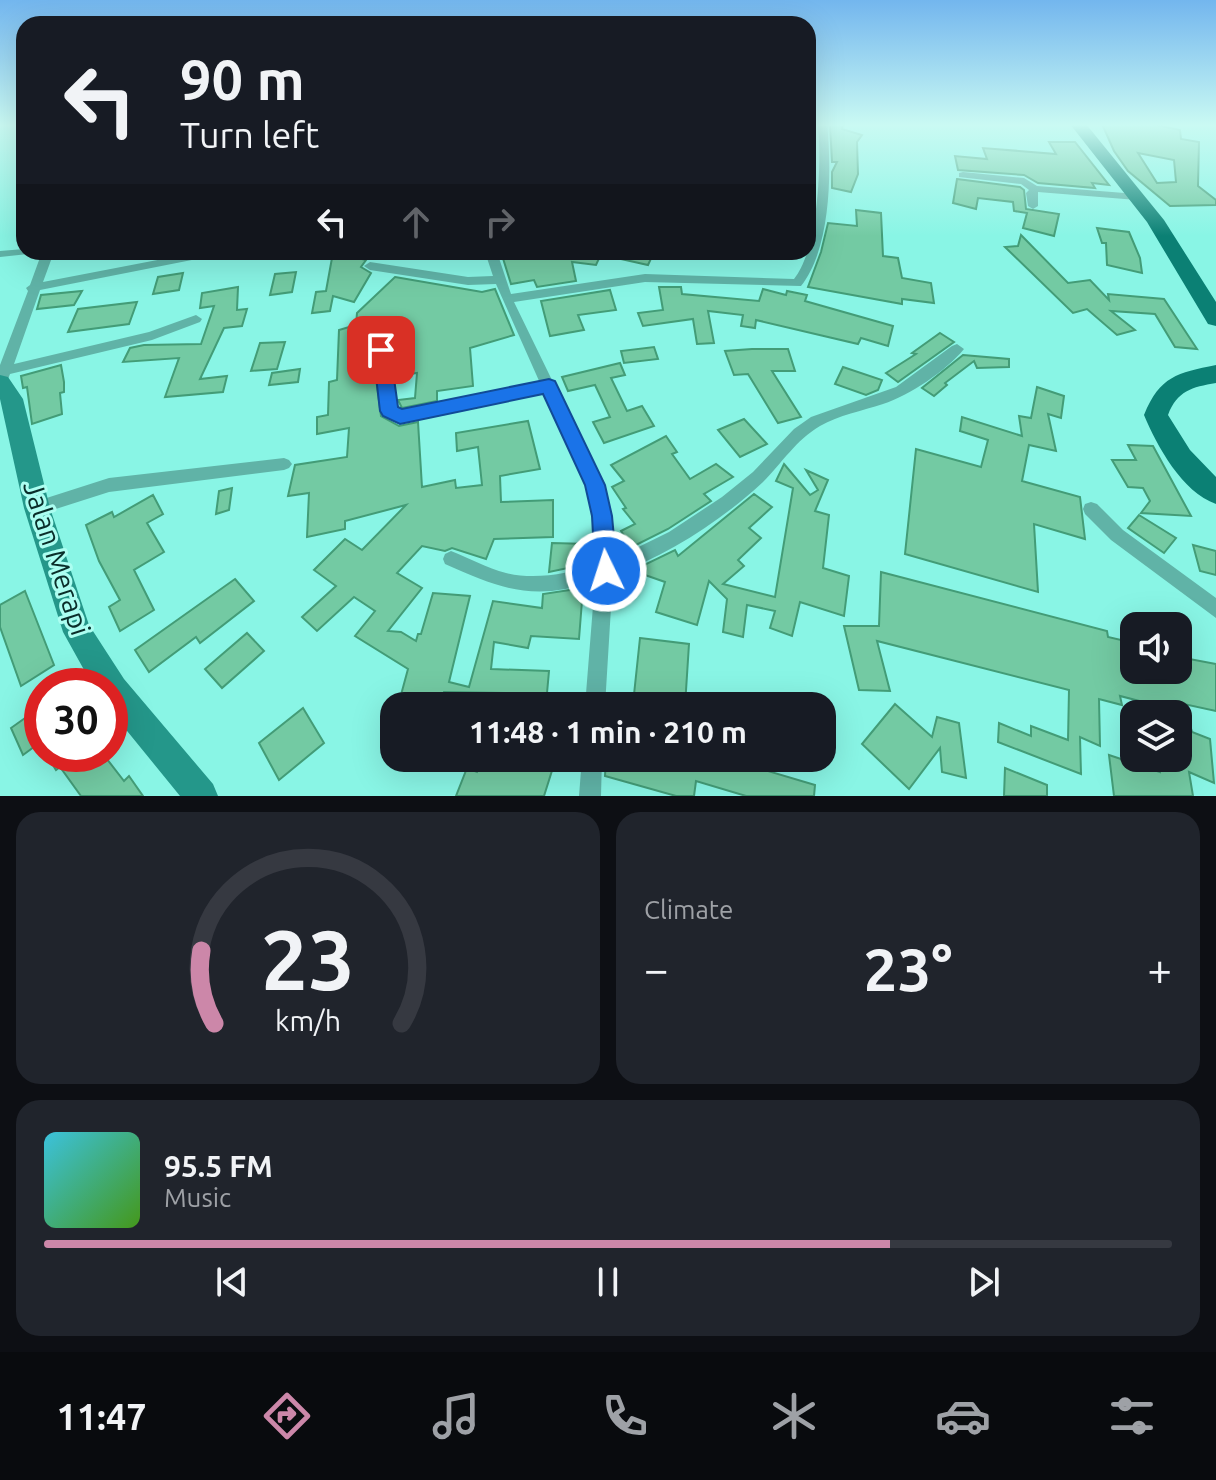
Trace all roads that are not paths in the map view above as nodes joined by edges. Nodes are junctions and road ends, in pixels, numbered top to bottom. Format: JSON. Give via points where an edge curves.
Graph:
{"nodes":[{"id":1,"x":825,"y":161,"type":"edge"},
{"id":2,"x":1108,"y":161,"type":"edge"},
{"id":3,"x":963,"y":175,"type":"dead end"},
{"id":4,"x":1034,"y":189,"type":"junction"},
{"id":5,"x":1137,"y":197,"type":"junction"},
{"id":6,"x":1033,"y":206,"type":"dead end"},
{"id":7,"x":816,"y":229,"type":"edge"},
{"id":8,"x":44,"y":260,"type":"edge"},
{"id":9,"x":176,"y":260,"type":"edge"},
{"id":10,"x":493,"y":260,"type":"edge"},
{"id":11,"x":809,"y":260,"type":"edge"},
{"id":12,"x":370,"y":266,"type":"dead end"},
{"id":13,"x":499,"y":280,"type":"junction"},
{"id":14,"x":32,"y":288,"type":"junction"},
{"id":15,"x":507,"y":299,"type":"junction"},
{"id":16,"x":196,"y":319,"type":"dead end"},
{"id":17,"x":1216,"y":319,"type":"edge"},
{"id":18,"x":957,"y":349,"type":"dead end"},
{"id":19,"x":381,"y":350,"type":"dead end"},
{"id":20,"x":1216,"y":374,"type":"edge"},
{"id":21,"x":2,"y":377,"type":"edge"},
{"id":22,"x":549,"y":386,"type":"junction"},
{"id":23,"x":284,"y":464,"type":"dead end"},
{"id":24,"x":1216,"y":493,"type":"edge"},
{"id":25,"x":37,"y":508,"type":"junction"},
{"id":26,"x":1091,"y":509,"type":"dead end"},
{"id":27,"x":451,"y":559,"type":"dead end"},
{"id":28,"x":606,"y":571,"type":"junction"},
{"id":29,"x":1216,"y":609,"type":"edge"},
{"id":30,"x":596,"y":692,"type":"edge"},
{"id":31,"x":591,"y":772,"type":"edge"},
{"id":32,"x":201,"y":796,"type":"edge"},
{"id":33,"x":590,"y":796,"type":"edge"}],
"edges":[{"from":1,"to":7,"type":"street"},
{"from":2,"to":5,"type":"main road"},
{"from":3,"to":4,"type":"street","via":[[1024,181]]},
{"from":4,"to":5,"type":"street"},
{"from":4,"to":6,"type":"street"},
{"from":5,"to":17,"type":"main road"},
{"from":8,"to":14,"type":"street"},
{"from":9,"to":14,"type":"street"},
{"from":10,"to":13,"type":"street"},
{"from":11,"to":15,"type":"street","via":[[797,283],[645,278]]},
{"from":12,"to":13,"type":"street","via":[[468,281]]},
{"from":13,"to":15,"type":"street"},
{"from":14,"to":21,"type":"street"},
{"from":15,"to":22,"type":"street"},
{"from":16,"to":21,"type":"street"},
{"from":18,"to":28,"type":"street","via":[[908,388],[820,418],[721,506]]},
{"from":19,"to":22,"type":"street","via":[[389,411],[400,417]]},
{"from":20,"to":24,"type":"main road","via":[[1172,384],[1156,415],[1181,458]]},
{"from":21,"to":25,"type":"street","name":"Jalan Merapi"},
{"from":22,"to":28,"type":"street","via":[[595,485]]},
{"from":23,"to":25,"type":"street","via":[[109,485]]},
{"from":25,"to":32,"type":"street","name":"Jalan Merapi","via":[[77,632],[113,690]]},
{"from":26,"to":29,"type":"street","via":[[1117,535]]},
{"from":27,"to":28,"type":"street","via":[[525,584]]},
{"from":28,"to":30,"type":"street"},
{"from":31,"to":33,"type":"street"}]}
